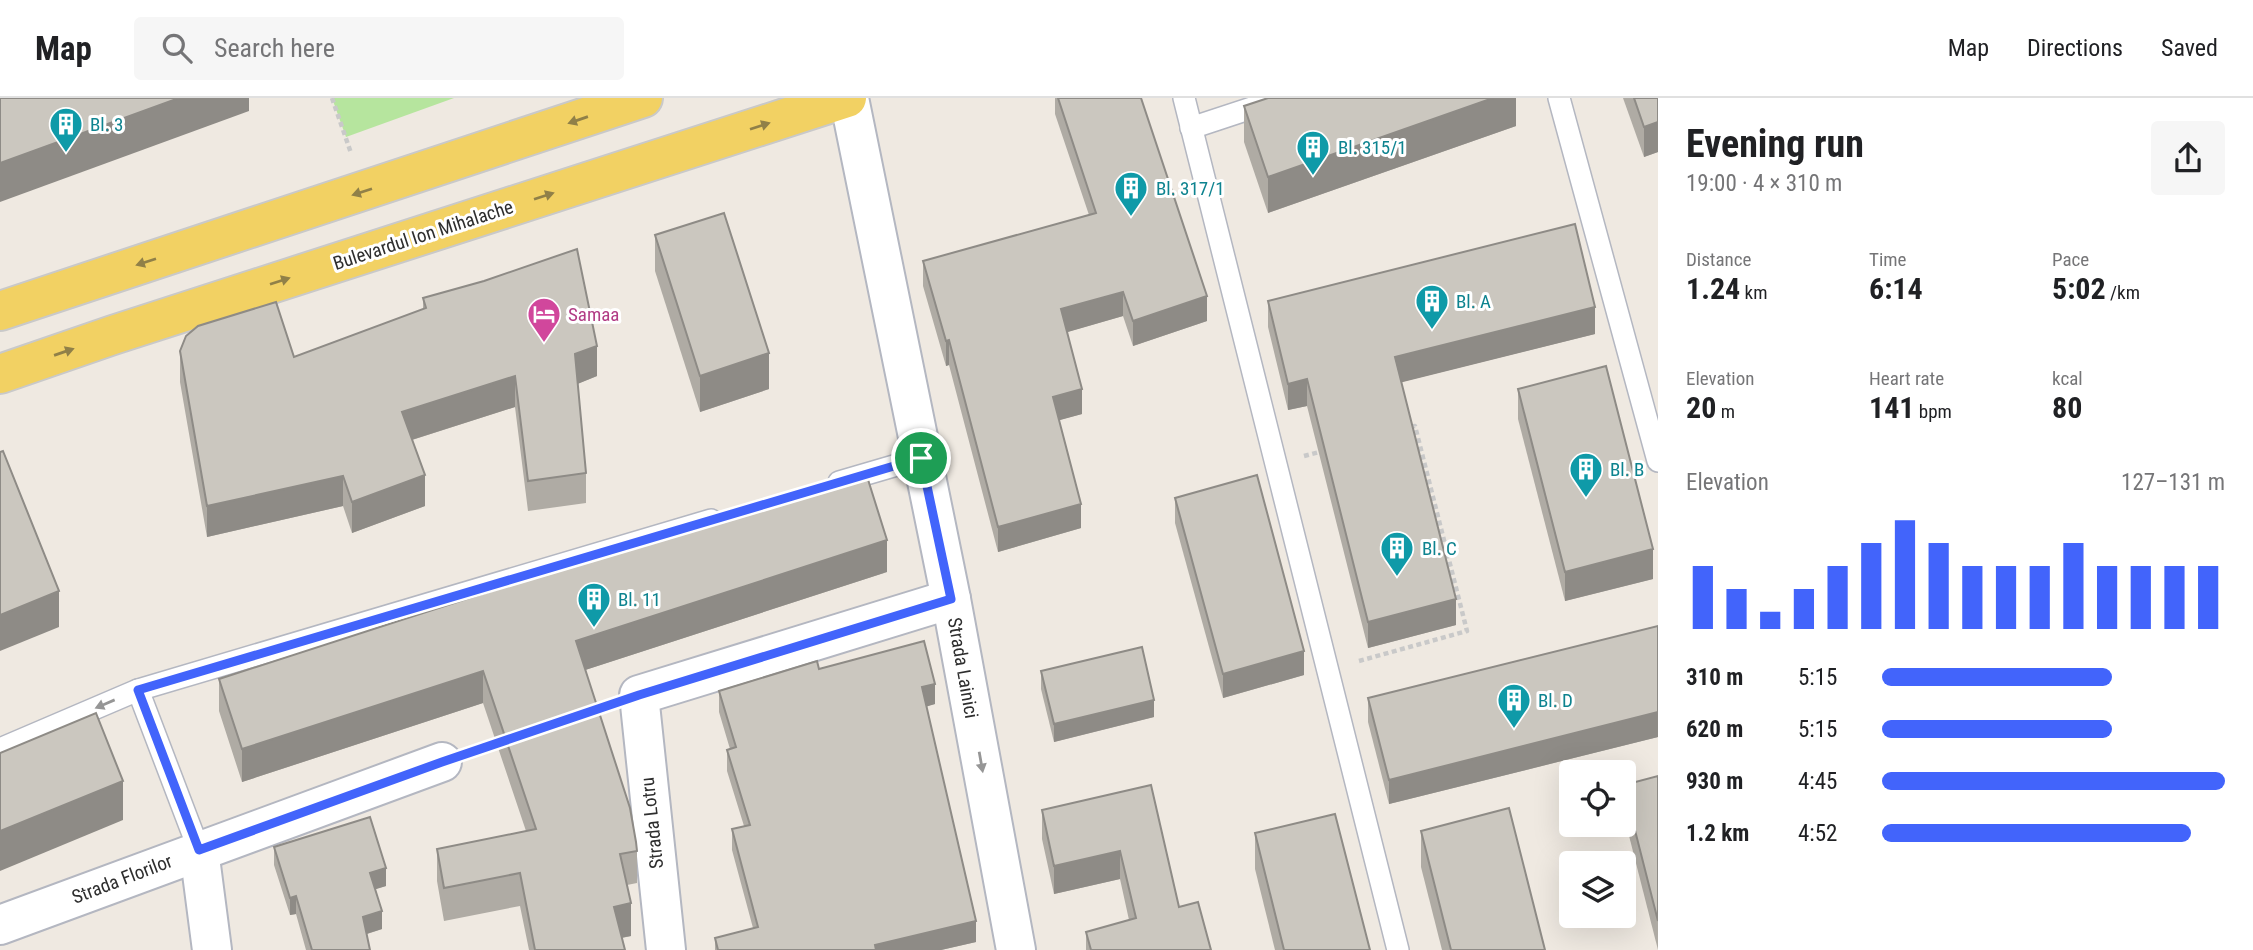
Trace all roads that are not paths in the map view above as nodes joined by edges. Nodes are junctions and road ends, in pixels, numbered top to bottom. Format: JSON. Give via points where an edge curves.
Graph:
{"nodes":[{"id":1,"x":643,"y":98,"type":"edge"},
{"id":2,"x":848,"y":98,"type":"edge"},
{"id":3,"x":1184,"y":98,"type":"edge"},
{"id":4,"x":1282,"y":98,"type":"edge"},
{"id":5,"x":1559,"y":98,"type":"edge"},
{"id":6,"x":1191,"y":128,"type":"junction"},
{"id":7,"x":0,"y":312,"type":"edge"},
{"id":8,"x":0,"y":374,"type":"edge"},
{"id":9,"x":921,"y":458,"type":"junction"},
{"id":10,"x":1658,"y":461,"type":"edge"},
{"id":11,"x":815,"y":490,"type":"edge"},
{"id":12,"x":735,"y":513,"type":"edge"},
{"id":13,"x":951,"y":599,"type":"junction"},
{"id":14,"x":138,"y":690,"type":"junction"},
{"id":15,"x":0,"y":749,"type":"edge"},
{"id":16,"x":442,"y":762,"type":"road end"},
{"id":17,"x":199,"y":850,"type":"junction"},
{"id":18,"x":0,"y":925,"type":"edge"},
{"id":19,"x":212,"y":950,"type":"edge"},
{"id":20,"x":666,"y":950,"type":"edge"},
{"id":21,"x":1016,"y":950,"type":"edge"},
{"id":22,"x":1398,"y":950,"type":"edge"}],
"edges":[{"from":1,"to":7,"type":"main road","one_way":true},
{"from":8,"to":2,"type":"main road","name":"Bulevardul Ion Mihalache","one_way":true},
{"from":2,"to":9,"type":"street","name":"Strada Lainici"},
{"from":3,"to":6,"type":"lane"},
{"from":4,"to":6,"type":"lane"},
{"from":5,"to":10,"type":"lane"},
{"from":6,"to":22,"type":"lane"},
{"from":9,"to":11,"type":"lane"},
{"from":9,"to":13,"type":"street","name":"Strada Lainici"},
{"from":12,"to":14,"type":"lane"},
{"from":13,"to":20,"type":"street","name":"Strada Lotru","via":[[639,695]]},
{"from":13,"to":21,"type":"street","name":"Strada Lainici","one_way":true},
{"from":14,"to":15,"type":"lane","one_way":true},
{"from":14,"to":17,"type":"lane"},
{"from":16,"to":17,"type":"street","name":"Strada Florilor"},
{"from":17,"to":18,"type":"street","name":"Strada Florilor"},
{"from":17,"to":19,"type":"street"}]}
